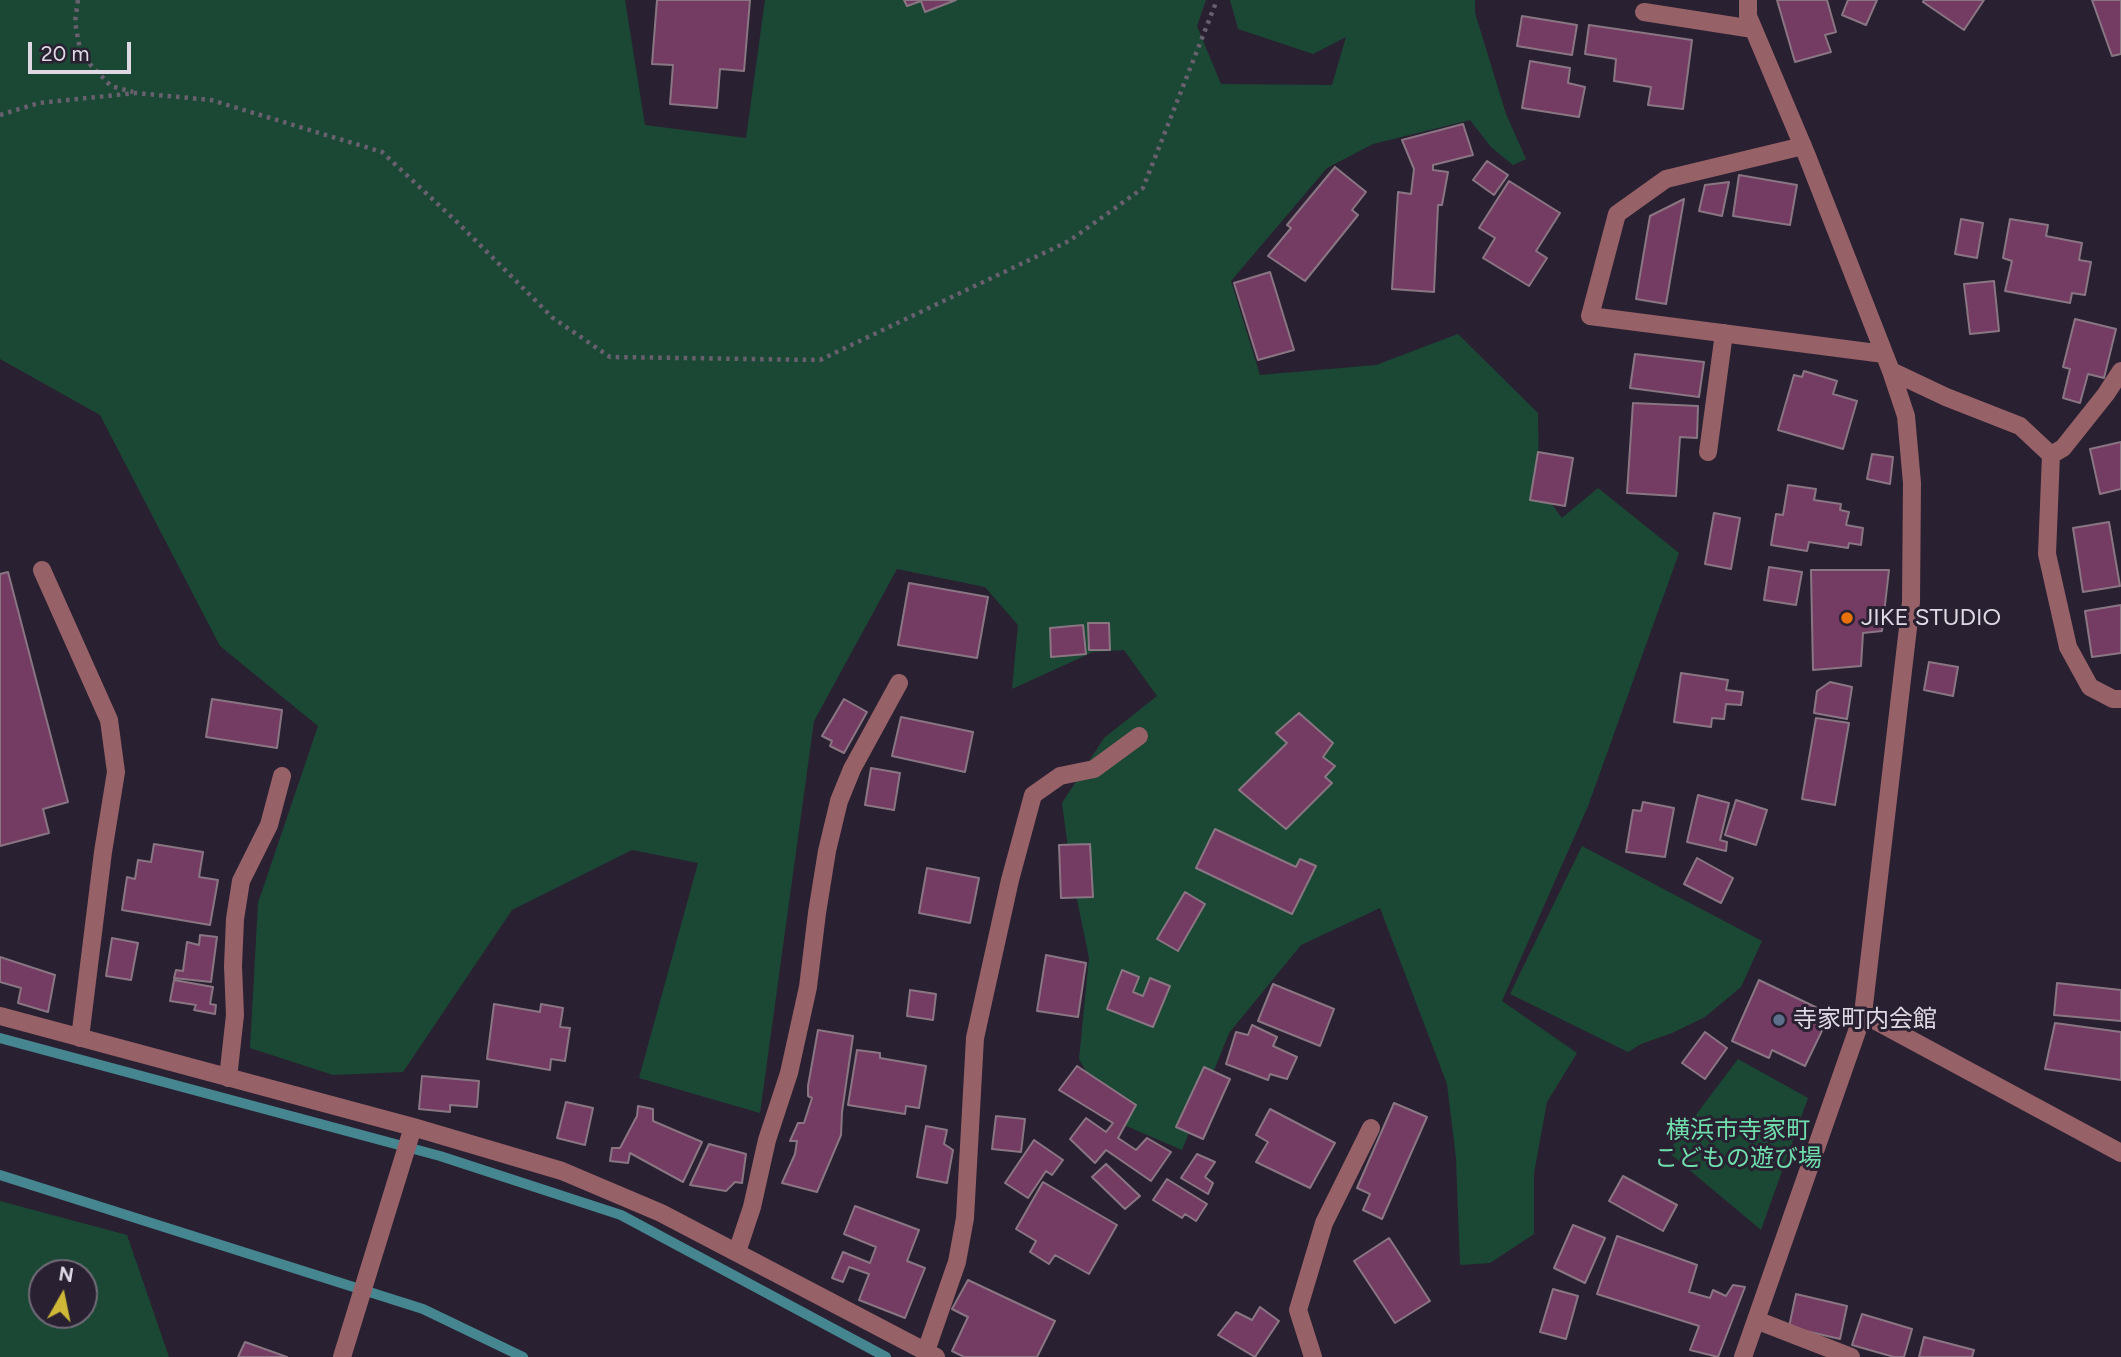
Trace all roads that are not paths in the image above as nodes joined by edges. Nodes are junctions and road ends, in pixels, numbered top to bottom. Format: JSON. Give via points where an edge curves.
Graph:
{"nodes":[{"id":1,"x":1748,"y":0,"type":"edge"},
{"id":2,"x":1644,"y":12,"type":"dead end"},
{"id":3,"x":1753,"y":29,"type":"junction"},
{"id":4,"x":1803,"y":146,"type":"junction"},
{"id":5,"x":1724,"y":333,"type":"junction"},
{"id":6,"x":1887,"y":362,"type":"junction"},
{"id":7,"x":2121,"y":371,"type":"edge"},
{"id":8,"x":1708,"y":452,"type":"dead end"},
{"id":9,"x":2051,"y":456,"type":"junction"},
{"id":10,"x":42,"y":570,"type":"dead end"},
{"id":11,"x":899,"y":683,"type":"dead end"},
{"id":12,"x":2121,"y":699,"type":"edge"},
{"id":13,"x":1139,"y":736,"type":"dead end"},
{"id":14,"x":282,"y":776,"type":"dead end"},
{"id":15,"x":1863,"y":1014,"type":"junction"},
{"id":16,"x":0,"y":1016,"type":"edge"},
{"id":17,"x":80,"y":1038,"type":"junction"},
{"id":18,"x":228,"y":1078,"type":"junction"},
{"id":19,"x":413,"y":1127,"type":"junction"},
{"id":20,"x":1371,"y":1128,"type":"dead end"},
{"id":21,"x":2121,"y":1153,"type":"edge"},
{"id":22,"x":737,"y":1252,"type":"junction"},
{"id":23,"x":1756,"y":1320,"type":"junction"},
{"id":24,"x":931,"y":1354,"type":"edge"},
{"id":25,"x":342,"y":1357,"type":"edge"},
{"id":26,"x":1313,"y":1357,"type":"edge"},
{"id":27,"x":1743,"y":1357,"type":"edge"},
{"id":28,"x":1851,"y":1357,"type":"edge"}],
"edges":[{"from":1,"to":3,"type":"street"},
{"from":2,"to":3,"type":"street"},
{"from":3,"to":4,"type":"street"},
{"from":4,"to":5,"type":"street","via":[[1666,179],[1617,214],[1590,316]]},
{"from":4,"to":6,"type":"street"},
{"from":5,"to":6,"type":"street"},
{"from":5,"to":8,"type":"street"},
{"from":6,"to":9,"type":"street","via":[[1905,379],[2020,426]]},
{"from":6,"to":15,"type":"street","via":[[1906,416],[1912,483],[1911,602]]},
{"from":7,"to":9,"type":"street","via":[[2063,447]]},
{"from":9,"to":12,"type":"street","via":[[2048,554],[2068,647],[2090,687]]},
{"from":10,"to":17,"type":"street","via":[[109,720],[116,772]]},
{"from":11,"to":22,"type":"street","via":[[839,801],[792,1061]]},
{"from":13,"to":24,"type":"street","via":[[1094,769],[1060,776],[1032,795],[975,1038],[965,1218]]},
{"from":14,"to":18,"type":"street","via":[[270,825],[241,881]]},
{"from":15,"to":21,"type":"street"},
{"from":15,"to":23,"type":"street"},
{"from":16,"to":17,"type":"street"},
{"from":17,"to":18,"type":"street"},
{"from":18,"to":19,"type":"street"},
{"from":19,"to":22,"type":"street","via":[[562,1171]]},
{"from":19,"to":25,"type":"street"},
{"from":20,"to":26,"type":"street","via":[[1324,1223],[1298,1310]]},
{"from":22,"to":24,"type":"street"},
{"from":23,"to":27,"type":"street"},
{"from":23,"to":28,"type":"street"}]}
